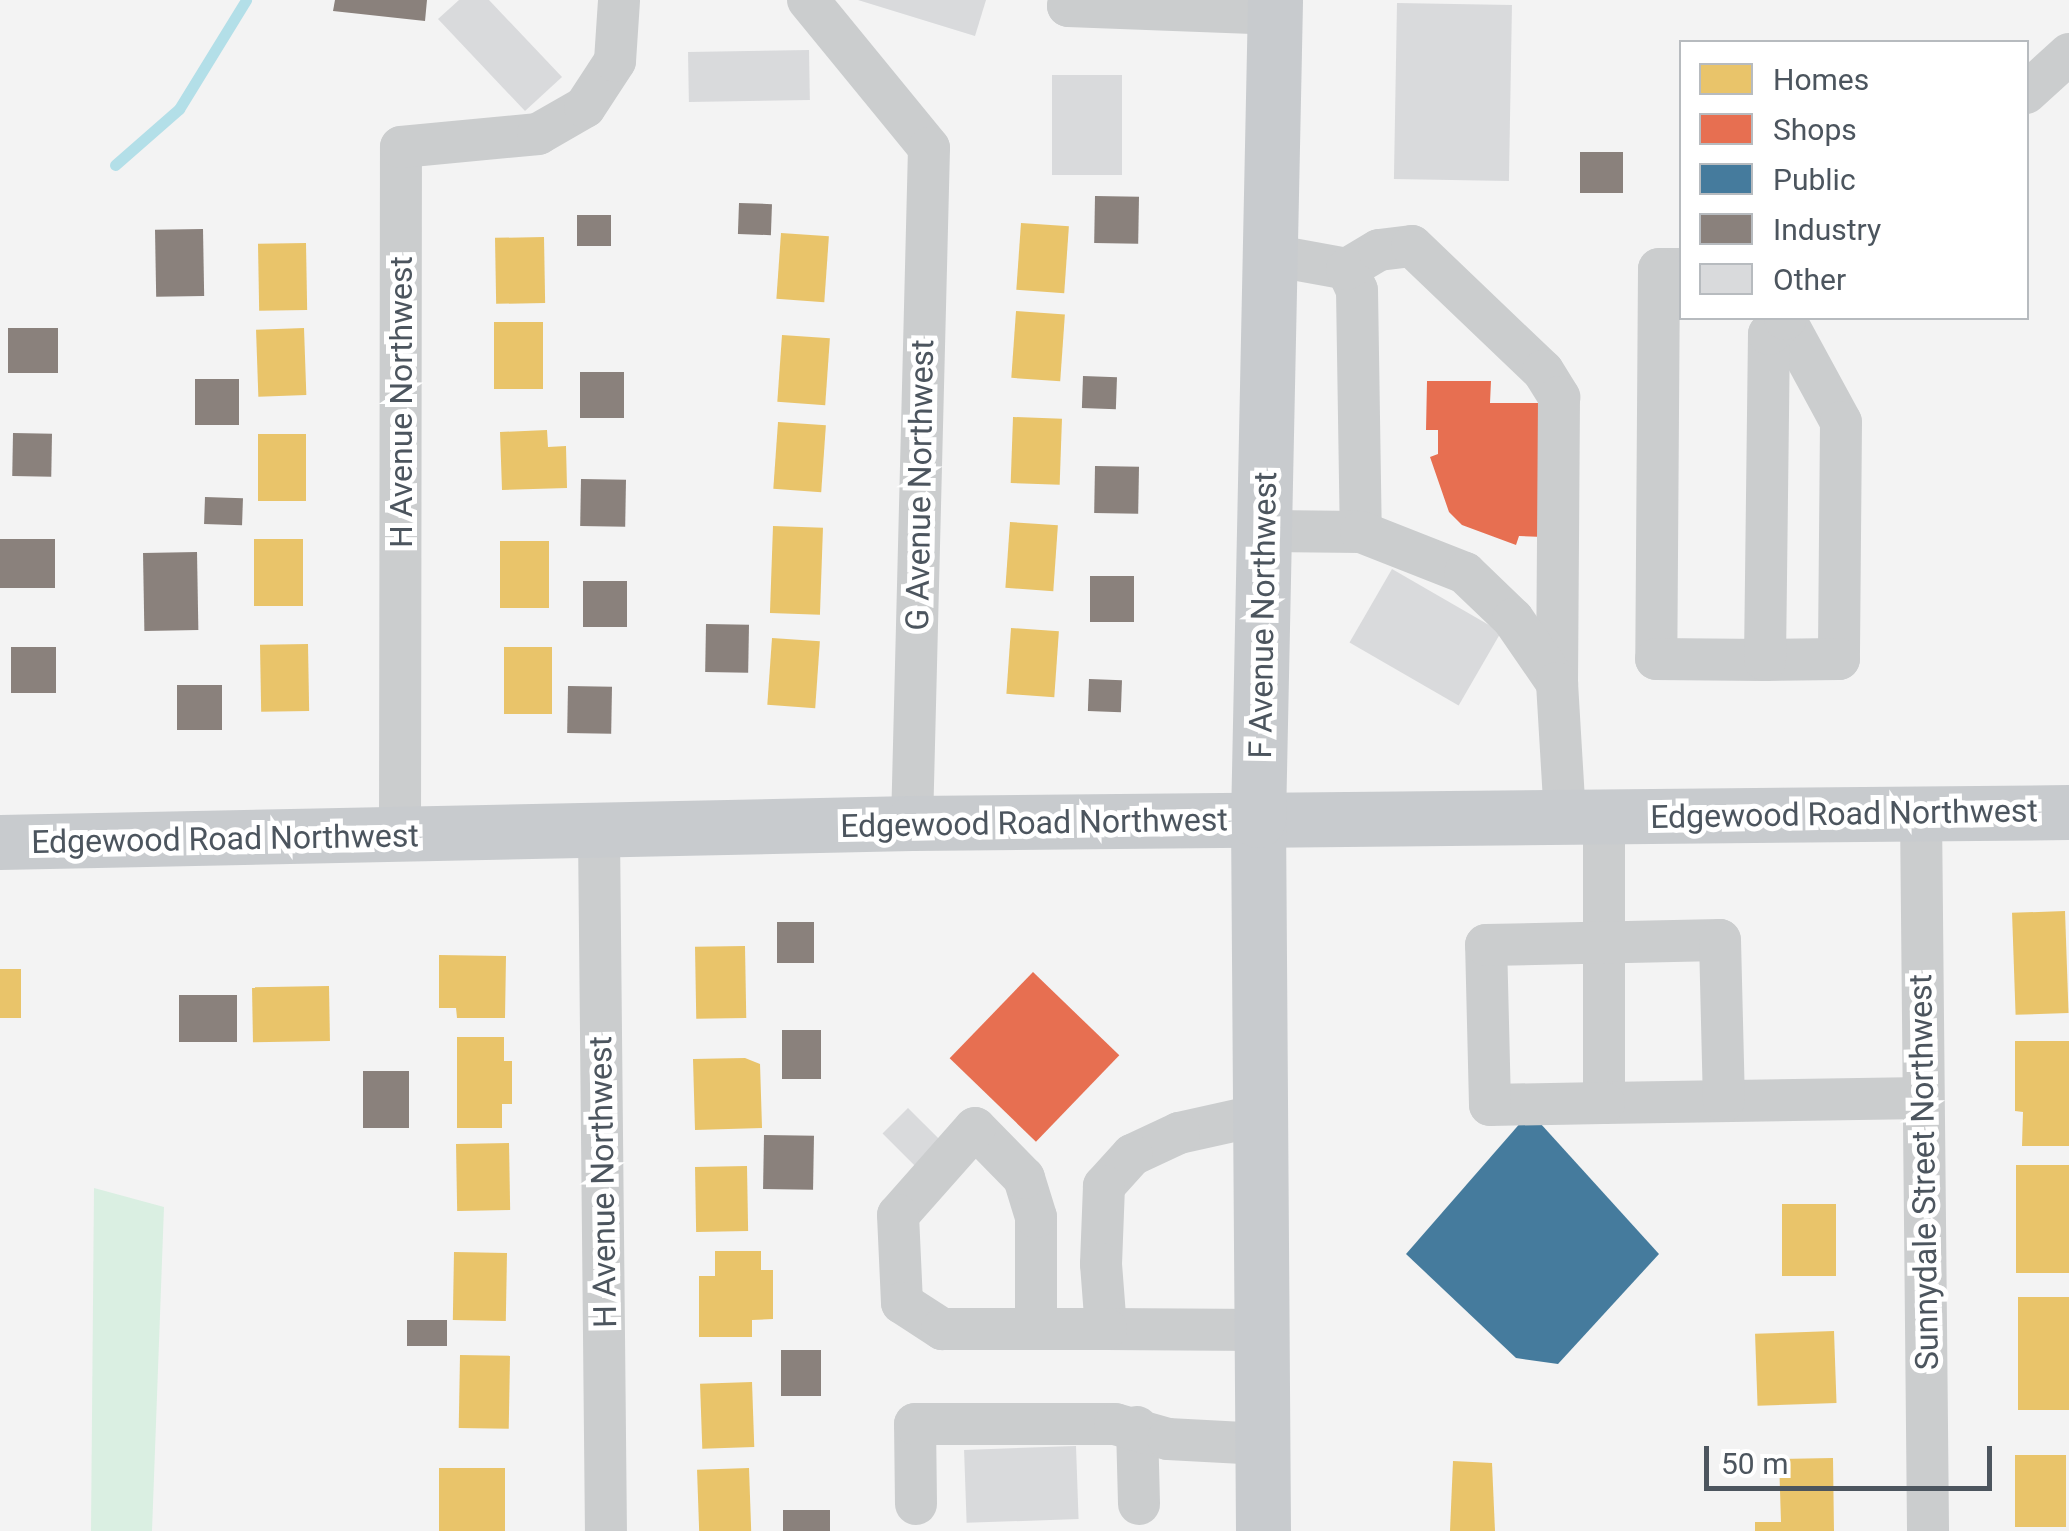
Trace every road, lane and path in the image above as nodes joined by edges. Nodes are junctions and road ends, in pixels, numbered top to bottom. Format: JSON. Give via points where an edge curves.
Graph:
{"nodes":[{"id":1,"x":619,"y":0,"type":"edge"},
{"id":2,"x":808,"y":0,"type":"edge"},
{"id":3,"x":1069,"y":0,"type":"edge"},
{"id":4,"x":1275,"y":7,"type":"edge"},
{"id":5,"x":2069,"y":54,"type":"edge"},
{"id":6,"x":2029,"y":90,"type":"edge"},
{"id":7,"x":1270,"y":256,"type":"junction"},
{"id":8,"x":1679,"y":268,"type":"edge"},
{"id":9,"x":1347,"y":269,"type":"junction"},
{"id":10,"x":1781,"y":322,"type":"edge"},
{"id":11,"x":1264,"y":531,"type":"junction"},
{"id":12,"x":1361,"y":532,"type":"junction"},
{"id":13,"x":1766,"y":660,"type":"junction"},
{"id":14,"x":1557,"y":684,"type":"junction"},
{"id":15,"x":2069,"y":812,"type":"edge"},
{"id":16,"x":1921,"y":813,"type":"junction"},
{"id":17,"x":1585,"y":817,"type":"junction"},
{"id":18,"x":1258,"y":820,"type":"junction"},
{"id":19,"x":912,"y":823,"type":"junction"},
{"id":20,"x":599,"y":833,"type":"junction"},
{"id":21,"x":400,"y":837,"type":"junction"},
{"id":22,"x":0,"y":842,"type":"edge"},
{"id":23,"x":1604,"y":942,"type":"junction"},
{"id":24,"x":1924,"y":1098,"type":"junction"},
{"id":25,"x":1724,"y":1101,"type":"junction"},
{"id":26,"x":1604,"y":1102,"type":"junction"},
{"id":27,"x":1260,"y":1115,"type":"junction"},
{"id":28,"x":1036,"y":1329,"type":"junction"},
{"id":29,"x":1106,"y":1330,"type":"junction"},
{"id":30,"x":1262,"y":1330,"type":"junction"},
{"id":31,"x":1137,"y":1427,"type":"junction"},
{"id":32,"x":1262,"y":1444,"type":"junction"},
{"id":33,"x":916,"y":1504,"type":"dead end"},
{"id":34,"x":1138,"y":1504,"type":"dead end"},
{"id":35,"x":606,"y":1531,"type":"edge"},
{"id":36,"x":1263,"y":1531,"type":"edge"},
{"id":37,"x":1928,"y":1531,"type":"edge"}],
"edges":[{"from":1,"to":21,"type":"street","name":"H Avenue Northwest","via":[[615,61],[585,106],[538,134],[401,146]]},
{"from":2,"to":19,"type":"street","name":"G Avenue Northwest","via":[[929,148]]},
{"from":3,"to":4,"type":"street","via":[[1068,6]]},
{"from":4,"to":7,"type":"main road","name":"F Avenue Northwest"},
{"from":5,"to":6,"type":"street"},
{"from":7,"to":9,"type":"street"},
{"from":7,"to":11,"type":"main road","name":"F Avenue Northwest"},
{"from":8,"to":13,"type":"street","via":[[1659,269],[1656,659]]},
{"from":9,"to":12,"type":"street","via":[[1357,290]]},
{"from":9,"to":14,"type":"street","via":[[1379,250],[1412,246],[1543,370],[1560,397]]},
{"from":10,"to":13,"type":"street"},
{"from":10,"to":13,"type":"street","via":[[1841,422],[1839,660]]},
{"from":11,"to":12,"type":"street"},
{"from":11,"to":18,"type":"main road","name":"F Avenue Northwest"},
{"from":12,"to":14,"type":"street","via":[[1465,573],[1514,619]]},
{"from":14,"to":17,"type":"street"},
{"from":15,"to":16,"type":"main road","name":"Edgewood Road Northwest"},
{"from":16,"to":17,"type":"main road","name":"Edgewood Road Northwest"},
{"from":16,"to":24,"type":"street","name":"Sunnydale Street Northwest"},
{"from":17,"to":18,"type":"main road","name":"Edgewood Road Northwest"},
{"from":17,"to":23,"type":"street"},
{"from":18,"to":19,"type":"main road","name":"Edgewood Road Northwest"},
{"from":18,"to":27,"type":"main road","name":"F Avenue Northwest"},
{"from":19,"to":20,"type":"main road","name":"Edgewood Road Northwest"},
{"from":20,"to":21,"type":"main road","name":"Edgewood Road Northwest"},
{"from":20,"to":35,"type":"street","name":"H Avenue Northwest"},
{"from":21,"to":22,"type":"main road","name":"Edgewood Road Northwest"},
{"from":23,"to":25,"type":"street","via":[[1720,940]]},
{"from":23,"to":26,"type":"street"},
{"from":23,"to":26,"type":"street","via":[[1486,945],[1490,1105]]},
{"from":24,"to":25,"type":"street"},
{"from":24,"to":37,"type":"street","name":"Sunnydale Street Northwest"},
{"from":25,"to":26,"type":"street"},
{"from":27,"to":29,"type":"street","via":[[1166,1139],[1132,1155],[1104,1186]]},
{"from":27,"to":30,"type":"main road","name":"F Avenue Northwest"},
{"from":28,"to":28,"type":"street","via":[[942,1329],[902,1303],[898,1215],[975,1128],[1024,1178],[1036,1217]]},
{"from":28,"to":29,"type":"street"},
{"from":29,"to":30,"type":"street"},
{"from":30,"to":32,"type":"main road","name":"F Avenue Northwest"},
{"from":31,"to":32,"type":"street","via":[[1168,1439]]},
{"from":31,"to":33,"type":"street","via":[[915,1424]]},
{"from":31,"to":34,"type":"street"},
{"from":32,"to":36,"type":"main road","name":"F Avenue Northwest"}]}
